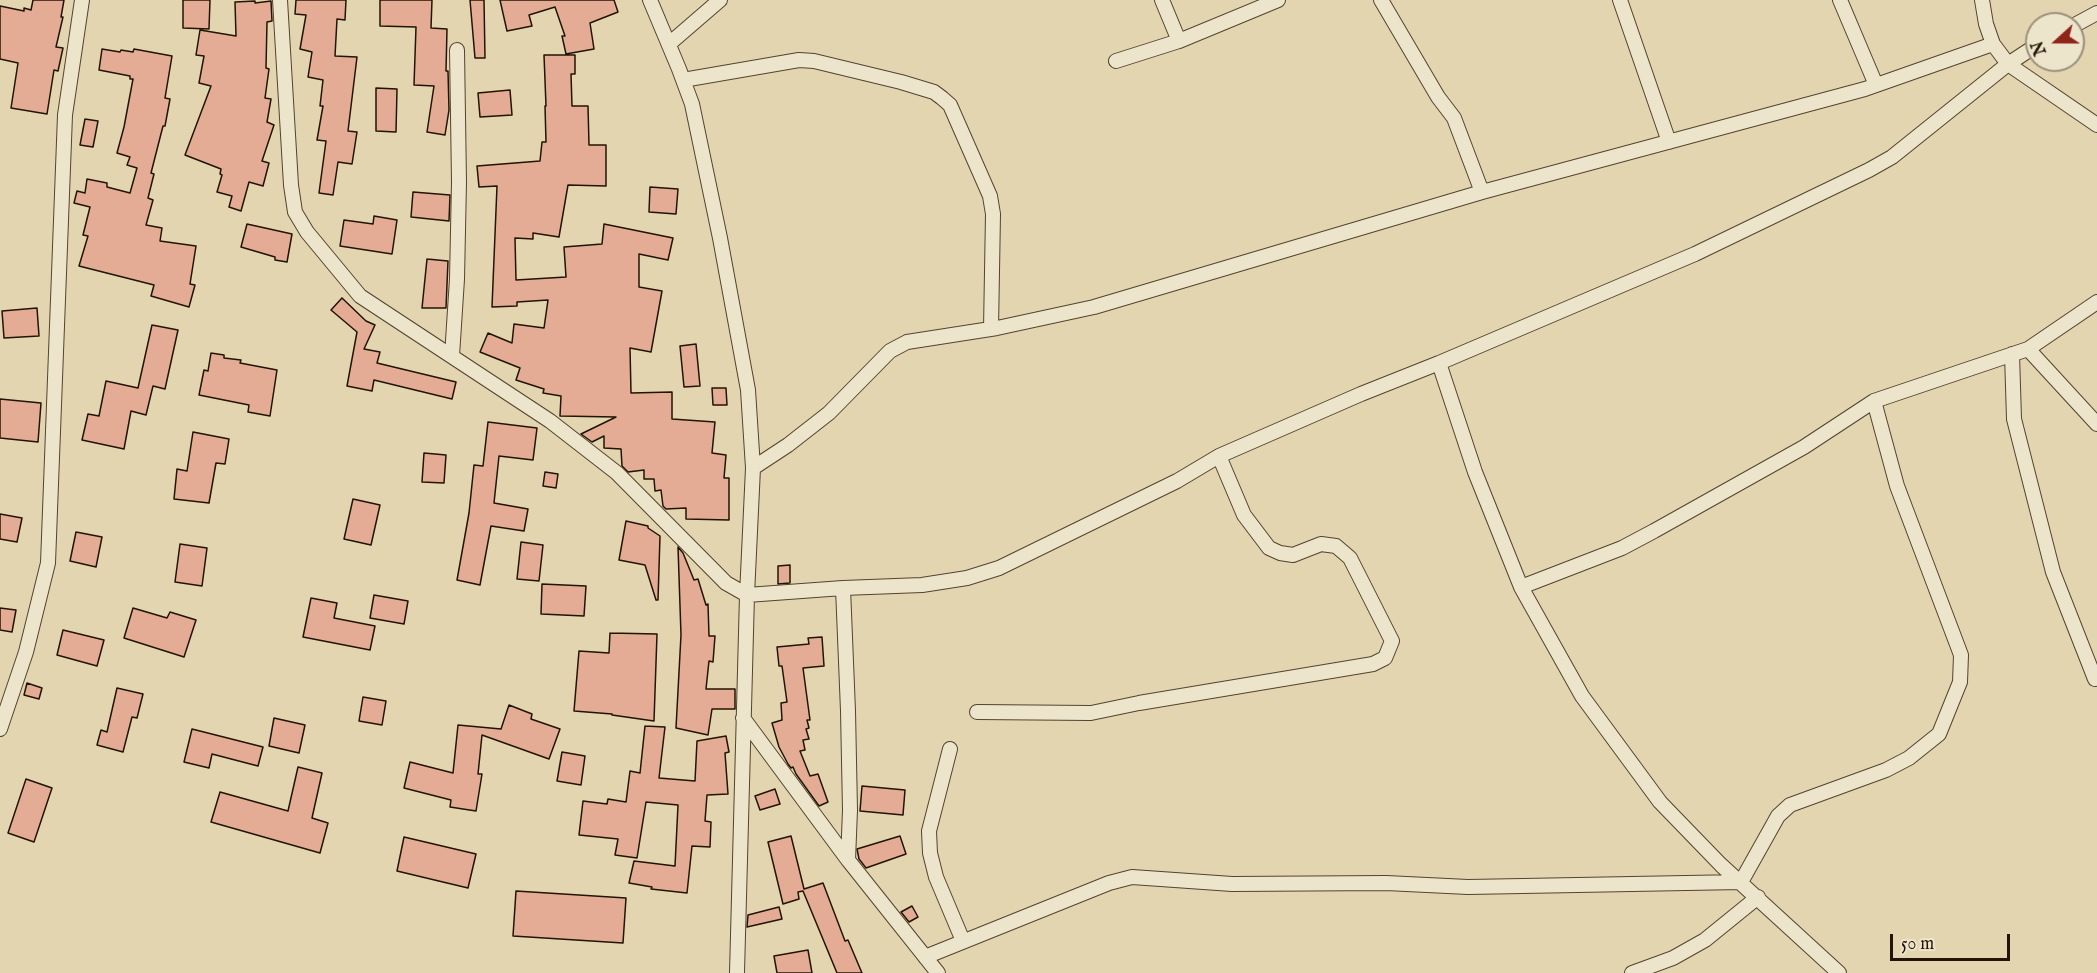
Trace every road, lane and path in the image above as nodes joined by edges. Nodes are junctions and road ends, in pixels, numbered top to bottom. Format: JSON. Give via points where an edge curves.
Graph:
{"nodes":[{"id":1,"x":82,"y":0,"type":"edge"},
{"id":2,"x":280,"y":0,"type":"edge"},
{"id":3,"x":650,"y":0,"type":"edge"},
{"id":4,"x":720,"y":0,"type":"edge"},
{"id":5,"x":1162,"y":0,"type":"edge"},
{"id":6,"x":1278,"y":0,"type":"edge"},
{"id":7,"x":1381,"y":0,"type":"edge"},
{"id":8,"x":1620,"y":0,"type":"edge"},
{"id":9,"x":1982,"y":0,"type":"edge"},
{"id":10,"x":1843,"y":1,"type":"edge"},
{"id":11,"x":1179,"y":40,"type":"junction"},
{"id":12,"x":669,"y":44,"type":"junction"},
{"id":13,"x":1993,"y":44,"type":"junction"},
{"id":14,"x":457,"y":50,"type":"dead end"},
{"id":15,"x":2025,"y":53,"type":"edge"},
{"id":16,"x":1116,"y":61,"type":"dead end"},
{"id":17,"x":2008,"y":64,"type":"junction"},
{"id":18,"x":683,"y":80,"type":"junction"},
{"id":19,"x":1876,"y":85,"type":"junction"},
{"id":20,"x":2097,"y":125,"type":"edge"},
{"id":21,"x":1669,"y":142,"type":"junction"},
{"id":22,"x":1482,"y":192,"type":"junction"},
{"id":23,"x":2097,"y":302,"type":"edge"},
{"id":24,"x":991,"y":328,"type":"junction"},
{"id":25,"x":2028,"y":350,"type":"junction"},
{"id":26,"x":2012,"y":354,"type":"junction"},
{"id":27,"x":452,"y":356,"type":"junction"},
{"id":28,"x":1439,"y":363,"type":"junction"},
{"id":29,"x":1875,"y":401,"type":"junction"},
{"id":30,"x":2097,"y":424,"type":"edge"},
{"id":31,"x":1219,"y":456,"type":"junction"},
{"id":32,"x":753,"y":468,"type":"junction"},
{"id":33,"x":1521,"y":587,"type":"junction"},
{"id":34,"x":843,"y":588,"type":"junction"},
{"id":35,"x":747,"y":595,"type":"junction"},
{"id":36,"x":2096,"y":679,"type":"dead end"},
{"id":37,"x":977,"y":712,"type":"dead end"},
{"id":38,"x":743,"y":718,"type":"junction"},
{"id":39,"x":0,"y":729,"type":"edge"},
{"id":40,"x":950,"y":749,"type":"dead end"},
{"id":41,"x":848,"y":860,"type":"junction"},
{"id":42,"x":1741,"y":882,"type":"junction"},
{"id":43,"x":1758,"y":897,"type":"junction"},
{"id":44,"x":963,"y":942,"type":"junction"},
{"id":45,"x":925,"y":957,"type":"junction"},
{"id":46,"x":737,"y":973,"type":"edge"},
{"id":47,"x":938,"y":973,"type":"edge"},
{"id":48,"x":1632,"y":973,"type":"edge"},
{"id":49,"x":1839,"y":973,"type":"edge"}],
"edges":[{"from":1,"to":39,"type":"street","via":[[65,115],[48,563],[26,652]]},
{"from":2,"to":27,"type":"street","via":[[295,212],[360,297]]},
{"from":3,"to":12,"type":"street"},
{"from":4,"to":12,"type":"street"},
{"from":5,"to":11,"type":"street"},
{"from":6,"to":11,"type":"street"},
{"from":7,"to":22,"type":"street","via":[[1454,118]]},
{"from":8,"to":21,"type":"street"},
{"from":9,"to":13,"type":"street"},
{"from":10,"to":19,"type":"street"},
{"from":11,"to":16,"type":"street"},
{"from":12,"to":18,"type":"street"},
{"from":13,"to":17,"type":"street"},
{"from":13,"to":19,"type":"street"},
{"from":14,"to":27,"type":"street","via":[[459,182]]},
{"from":15,"to":17,"type":"street"},
{"from":17,"to":20,"type":"street"},
{"from":17,"to":28,"type":"street","via":[[1892,157],[1869,170],[1695,254]]},
{"from":18,"to":24,"type":"street","via":[[799,60],[901,82],[942,98],[950,105],[990,196]]},
{"from":18,"to":32,"type":"street","via":[[711,193],[746,379]]},
{"from":19,"to":21,"type":"street"},
{"from":21,"to":22,"type":"street"},
{"from":22,"to":24,"type":"street","via":[[1094,307]]},
{"from":23,"to":25,"type":"street"},
{"from":24,"to":32,"type":"street","via":[[907,342],[890,351],[829,413]]},
{"from":25,"to":26,"type":"street"},
{"from":25,"to":30,"type":"street"},
{"from":26,"to":29,"type":"street"},
{"from":26,"to":36,"type":"street","via":[[2014,419],[2053,572]]},
{"from":27,"to":35,"type":"street","via":[[550,421],[617,473],[726,583]]},
{"from":28,"to":31,"type":"street"},
{"from":28,"to":33,"type":"street","via":[[1475,472]]},
{"from":29,"to":33,"type":"street","via":[[1804,447],[1622,548]]},
{"from":29,"to":42,"type":"street","via":[[1897,486],[1960,655],[1960,682],[1939,734],[1886,770],[1790,805],[1778,816]]},
{"from":31,"to":34,"type":"street","via":[[1177,481],[999,568],[922,585]]},
{"from":31,"to":37,"type":"street","via":[[1244,515],[1269,548],[1293,555],[1321,544],[1336,546],[1350,558],[1392,641],[1385,658],[1373,664],[1091,713]]},
{"from":32,"to":35,"type":"street"},
{"from":33,"to":42,"type":"street","via":[[1582,696],[1660,802]]},
{"from":34,"to":35,"type":"street"},
{"from":34,"to":41,"type":"street","via":[[849,744]]},
{"from":35,"to":38,"type":"street"},
{"from":38,"to":41,"type":"street"},
{"from":38,"to":46,"type":"street"},
{"from":40,"to":44,"type":"street","via":[[929,831],[930,854]]},
{"from":41,"to":45,"type":"street"},
{"from":42,"to":43,"type":"street"},
{"from":42,"to":44,"type":"street","via":[[1468,887],[1232,884],[1132,877]]},
{"from":43,"to":48,"type":"street","via":[[1705,940],[1673,958]]},
{"from":43,"to":49,"type":"street"},
{"from":44,"to":45,"type":"street"},
{"from":45,"to":47,"type":"street"}]}
